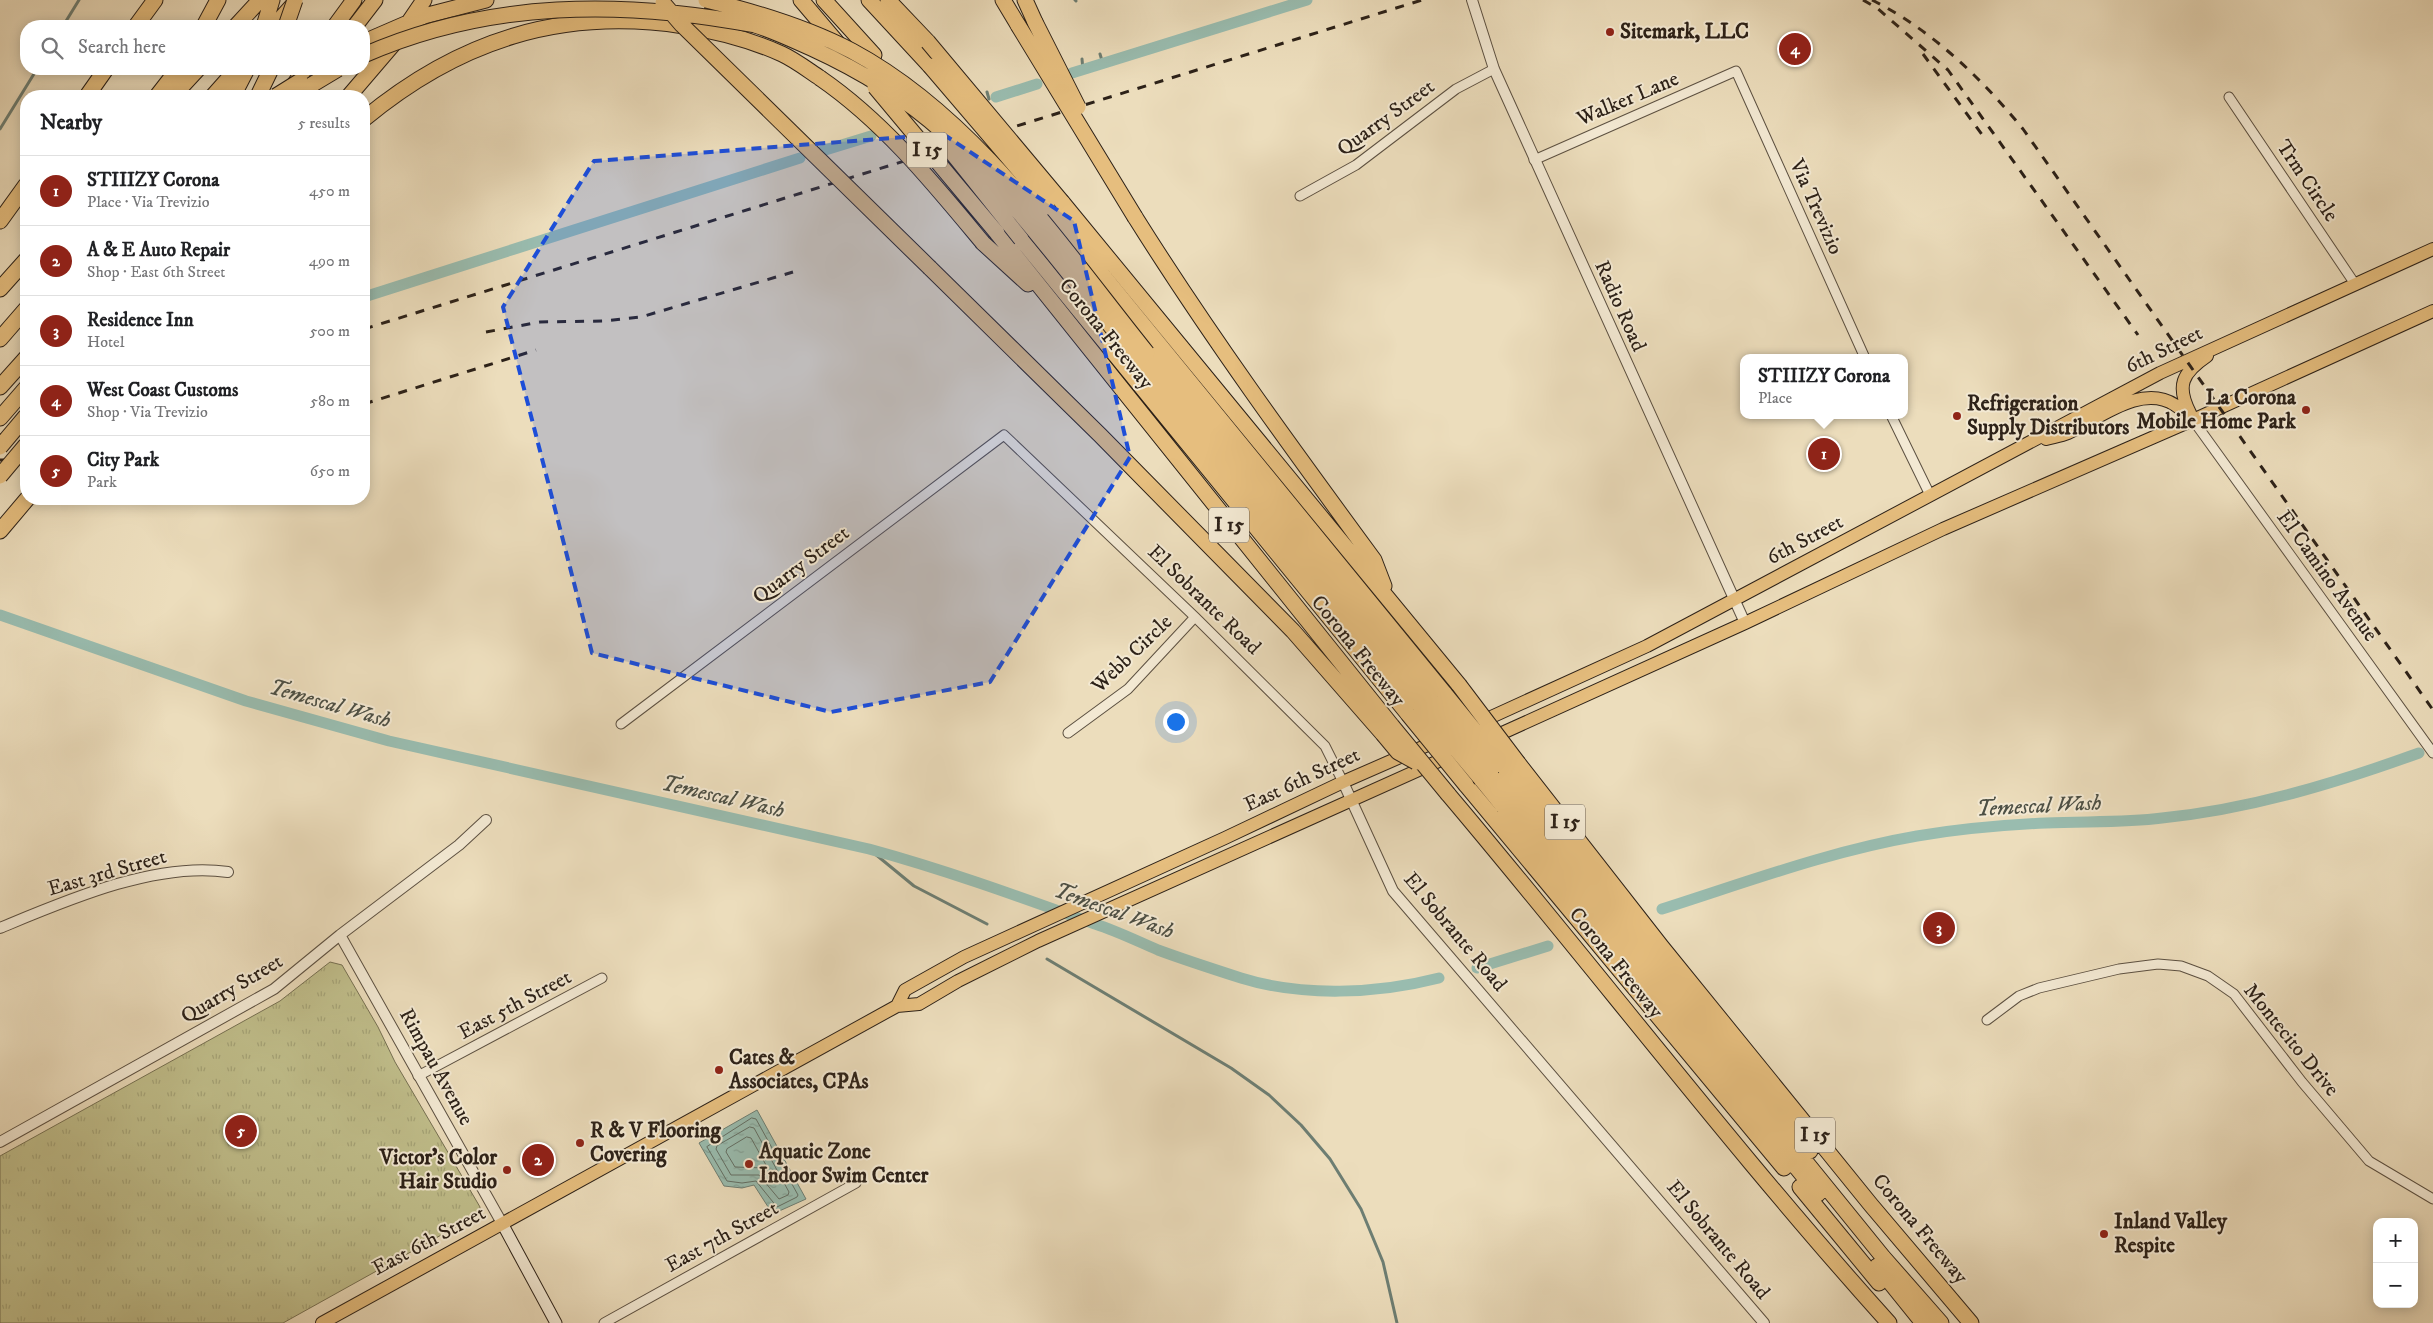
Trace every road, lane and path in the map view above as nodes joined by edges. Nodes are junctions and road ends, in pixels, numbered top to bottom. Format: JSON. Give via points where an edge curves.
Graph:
{"nodes":[{"id":1,"x":155,"y":0,"type":"edge"},
{"id":2,"x":218,"y":0,"type":"edge"},
{"id":3,"x":260,"y":0,"type":"edge"},
{"id":4,"x":272,"y":0,"type":"edge"},
{"id":5,"x":296,"y":0,"type":"edge"},
{"id":6,"x":354,"y":0,"type":"edge"},
{"id":7,"x":375,"y":0,"type":"edge"},
{"id":8,"x":424,"y":0,"type":"edge"},
{"id":9,"x":486,"y":0,"type":"edge"},
{"id":10,"x":660,"y":0,"type":"edge"},
{"id":11,"x":706,"y":0,"type":"edge"},
{"id":12,"x":801,"y":0,"type":"edge"},
{"id":13,"x":824,"y":0,"type":"edge"},
{"id":14,"x":869,"y":0,"type":"edge"},
{"id":15,"x":888,"y":0,"type":"edge"},
{"id":16,"x":1004,"y":0,"type":"edge"},
{"id":17,"x":1025,"y":0,"type":"edge"},
{"id":18,"x":1472,"y":0,"type":"edge"},
{"id":19,"x":141,"y":20,"type":"edge"},
{"id":20,"x":207,"y":20,"type":"edge"},
{"id":21,"x":242,"y":20,"type":"edge"},
{"id":22,"x":266,"y":20,"type":"edge"},
{"id":23,"x":279,"y":20,"type":"edge"},
{"id":24,"x":288,"y":20,"type":"edge"},
{"id":25,"x":339,"y":20,"type":"edge"},
{"id":26,"x":360,"y":20,"type":"edge"},
{"id":27,"x":370,"y":39,"type":"edge"},
{"id":28,"x":370,"y":52,"type":"edge"},
{"id":29,"x":1494,"y":69,"type":"junction"},
{"id":30,"x":370,"y":71,"type":"edge"},
{"id":31,"x":1736,"y":71,"type":"joint"},
{"id":32,"x":102,"y":75,"type":"edge"},
{"id":33,"x":173,"y":75,"type":"edge"},
{"id":34,"x":192,"y":75,"type":"edge"},
{"id":35,"x":232,"y":75,"type":"edge"},
{"id":36,"x":244,"y":75,"type":"edge"},
{"id":37,"x":268,"y":75,"type":"edge"},
{"id":38,"x":301,"y":75,"type":"edge"},
{"id":39,"x":309,"y":75,"type":"edge"},
{"id":40,"x":320,"y":75,"type":"edge"},
{"id":41,"x":328,"y":75,"type":"edge"},
{"id":42,"x":366,"y":75,"type":"edge"},
{"id":43,"x":91,"y":90,"type":"edge"},
{"id":44,"x":162,"y":90,"type":"edge"},
{"id":45,"x":179,"y":90,"type":"edge"},
{"id":46,"x":218,"y":90,"type":"edge"},
{"id":47,"x":236,"y":90,"type":"edge"},
{"id":48,"x":261,"y":90,"type":"edge"},
{"id":49,"x":285,"y":90,"type":"edge"},
{"id":50,"x":289,"y":90,"type":"edge"},
{"id":51,"x":303,"y":90,"type":"edge"},
{"id":52,"x":308,"y":90,"type":"edge"},
{"id":53,"x":354,"y":90,"type":"edge"},
{"id":54,"x":2229,"y":97,"type":"dead end"},
{"id":55,"x":370,"y":114,"type":"edge"},
{"id":56,"x":1534,"y":160,"type":"junction"},
{"id":57,"x":20,"y":193,"type":"edge"},
{"id":58,"x":1300,"y":196,"type":"dead end"},
{"id":59,"x":1135,"y":217,"type":"junction"},
{"id":60,"x":0,"y":221,"type":"edge"},
{"id":61,"x":2433,"y":249,"type":"edge"},
{"id":62,"x":20,"y":266,"type":"edge"},
{"id":63,"x":2355,"y":284,"type":"junction"},
{"id":64,"x":2,"y":286,"type":"edge"},
{"id":65,"x":2433,"y":312,"type":"edge"},
{"id":66,"x":20,"y":316,"type":"edge"},
{"id":67,"x":1069,"y":322,"type":"junction"},
{"id":68,"x":0,"y":338,"type":"edge"},
{"id":69,"x":2237,"y":338,"type":"junction"},
{"id":70,"x":1863,"y":354,"type":"edge"},
{"id":71,"x":1142,"y":357,"type":"junction"},
{"id":72,"x":20,"y":365,"type":"edge"},
{"id":73,"x":20,"y":371,"type":"edge"},
{"id":74,"x":20,"y":382,"type":"edge"},
{"id":75,"x":0,"y":387,"type":"edge"},
{"id":76,"x":0,"y":393,"type":"edge"},
{"id":77,"x":20,"y":395,"type":"edge"},
{"id":78,"x":0,"y":404,"type":"edge"},
{"id":79,"x":0,"y":418,"type":"edge"},
{"id":80,"x":1892,"y":419,"type":"edge"},
{"id":81,"x":2193,"y":420,"type":"junction"},
{"id":82,"x":20,"y":423,"type":"edge"},
{"id":83,"x":1004,"y":435,"type":"joint"},
{"id":84,"x":2025,"y":444,"type":"junction"},
{"id":85,"x":0,"y":447,"type":"edge"},
{"id":86,"x":20,"y":452,"type":"edge"},
{"id":87,"x":0,"y":476,"type":"edge"},
{"id":88,"x":1930,"y":495,"type":"junction"},
{"id":89,"x":22,"y":505,"type":"edge"},
{"id":90,"x":0,"y":531,"type":"edge"},
{"id":91,"x":1388,"y":597,"type":"junction"},
{"id":92,"x":1734,"y":600,"type":"junction"},
{"id":93,"x":1195,"y":617,"type":"junction"},
{"id":94,"x":1745,"y":623,"type":"junction"},
{"id":95,"x":1433,"y":700,"type":"junction"},
{"id":96,"x":621,"y":724,"type":"dead end"},
{"id":97,"x":1387,"y":730,"type":"junction"},
{"id":98,"x":1068,"y":733,"type":"dead end"},
{"id":99,"x":2433,"y":752,"type":"edge"},
{"id":100,"x":1499,"y":771,"type":"junction"},
{"id":101,"x":1343,"y":782,"type":"junction"},
{"id":102,"x":1350,"y":800,"type":"junction"},
{"id":103,"x":486,"y":820,"type":"dead end"},
{"id":104,"x":228,"y":872,"type":"dead end"},
{"id":105,"x":1586,"y":890,"type":"junction"},
{"id":106,"x":0,"y":928,"type":"edge"},
{"id":107,"x":340,"y":935,"type":"junction"},
{"id":108,"x":1657,"y":949,"type":"junction"},
{"id":109,"x":1625,"y":957,"type":"junction"},
{"id":110,"x":602,"y":978,"type":"dead end"},
{"id":111,"x":897,"y":1006,"type":"junction"},
{"id":112,"x":1988,"y":1020,"type":"dead end"},
{"id":113,"x":418,"y":1076,"type":"junction"},
{"id":114,"x":0,"y":1142,"type":"edge"},
{"id":115,"x":856,"y":1183,"type":"dead end"},
{"id":116,"x":2433,"y":1199,"type":"edge"},
{"id":117,"x":503,"y":1225,"type":"junction"},
{"id":118,"x":322,"y":1323,"type":"edge"},
{"id":119,"x":556,"y":1323,"type":"edge"},
{"id":120,"x":604,"y":1323,"type":"edge"},
{"id":121,"x":1764,"y":1323,"type":"edge"},
{"id":122,"x":1889,"y":1323,"type":"edge"},
{"id":123,"x":1912,"y":1323,"type":"edge"},
{"id":124,"x":1923,"y":1323,"type":"edge"},
{"id":125,"x":1942,"y":1323,"type":"edge"},
{"id":126,"x":1945,"y":1323,"type":"edge"},
{"id":127,"x":1971,"y":1323,"type":"edge"}],
"edges":[{"from":1,"to":19,"type":"highway"},
{"from":2,"to":20,"type":"highway"},
{"from":3,"to":21,"type":"highway"},
{"from":4,"to":22,"type":"highway"},
{"from":5,"to":23,"type":"highway"},
{"from":5,"to":24,"type":"highway","bridge":true},
{"from":6,"to":25,"type":"highway"},
{"from":7,"to":26,"type":"highway"},
{"from":8,"to":30,"type":"highway","bridge":true,"via":[[396,41]]},
{"from":9,"to":27,"type":"highway","via":[[424,16]]},
{"from":10,"to":97,"type":"highway","bridge":true,"via":[[1100,434]]},
{"from":11,"to":71,"type":"highway","bridge":true,"via":[[749,11],[827,39],[853,52],[926,100],[1011,184]]},
{"from":12,"to":67,"type":"highway","name":"Corona Freeway","number":"I 15","bridge":true},
{"from":13,"to":105,"type":"highway","bridge":true,"via":[[874,55],[1466,785]]},
{"from":14,"to":95,"type":"highway","bridge":true,"via":[[1024,176]]},
{"from":15,"to":91,"type":"highway","name":"Corona Freeway","number":"I 15","bridge":true,"via":[[992,116]]},
{"from":16,"to":59,"type":"highway","bridge":true},
{"from":17,"to":59,"type":"highway","bridge":true},
{"from":18,"to":29,"type":"street","name":"Radio Road"},
{"from":28,"to":71,"type":"highway","bridge":true,"via":[[426,29],[464,18],[562,1],[650,4],[756,25],[871,78],[941,131],[1003,193]]},
{"from":29,"to":56,"type":"street","name":"Radio Road"},
{"from":29,"to":58,"type":"street","name":"Quarry Street","via":[[1456,89],[1356,165]]},
{"from":31,"to":56,"type":"street","name":"Walker Lane"},
{"from":31,"to":70,"type":"street","name":"Via Trevizio"},
{"from":32,"to":43,"type":"highway"},
{"from":33,"to":44,"type":"highway"},
{"from":34,"to":45,"type":"highway"},
{"from":35,"to":46,"type":"highway"},
{"from":36,"to":47,"type":"highway"},
{"from":37,"to":48,"type":"highway"},
{"from":38,"to":50,"type":"highway"},
{"from":39,"to":49,"type":"highway","bridge":true},
{"from":40,"to":52,"type":"highway"},
{"from":41,"to":51,"type":"highway","bridge":true},
{"from":42,"to":53,"type":"highway","bridge":true},
{"from":54,"to":63,"type":"street","name":"Trm Circle"},
{"from":55,"to":67,"type":"highway","bridge":true,"via":[[417,79],[449,62],[529,31],[564,23],[655,22],[704,29],[744,40],[783,55],[840,91],[878,125],[983,243]]},
{"from":56,"to":92,"type":"street","name":"Radio Road"},
{"from":57,"to":60,"type":"highway"},
{"from":59,"to":91,"type":"highway","via":[[1235,370],[1374,560]]},
{"from":61,"to":63,"type":"main road","name":"6th Street"},
{"from":62,"to":64,"type":"highway"},
{"from":63,"to":69,"type":"main road","name":"6th Street"},
{"from":65,"to":81,"type":"main road"},
{"from":66,"to":68,"type":"highway"},
{"from":67,"to":97,"type":"highway","name":"Corona Freeway","number":"I 15"},
{"from":69,"to":81,"type":"main road","via":[[2205,357],[2191,369],[2181,385],[2182,397]]},
{"from":69,"to":84,"type":"main road","name":"6th Street","via":[[2160,372]]},
{"from":71,"to":95,"type":"highway"},
{"from":72,"to":75,"type":"highway"},
{"from":73,"to":76,"type":"highway"},
{"from":74,"to":78,"type":"highway"},
{"from":77,"to":79,"type":"highway"},
{"from":80,"to":88,"type":"street"},
{"from":81,"to":84,"type":"main road","via":[[2175,404],[2143,398],[2067,433]]},
{"from":81,"to":94,"type":"main road","via":[[1907,545]]},
{"from":81,"to":99,"type":"street","name":"El Camino Avenue"},
{"from":82,"to":85,"type":"highway","bridge":true},
{"from":83,"to":93,"type":"street","name":"El Sobrante Road"},
{"from":83,"to":96,"type":"street","name":"Quarry Street"},
{"from":84,"to":88,"type":"main road","name":"6th Street"},
{"from":86,"to":87,"type":"highway","bridge":true},
{"from":88,"to":92,"type":"main road","name":"6th Street"},
{"from":89,"to":90,"type":"highway"},
{"from":91,"to":100,"type":"highway","name":"Corona Freeway","number":"I 15","bridge":true,"via":[[1459,685]]},
{"from":92,"to":94,"type":"street","name":"Radio Road"},
{"from":92,"to":101,"type":"main road","name":"East 6th Street","via":[[1644,647]]},
{"from":93,"to":98,"type":"street","name":"Webb Circle","via":[[1128,688]]},
{"from":93,"to":101,"type":"street","name":"El Sobrante Road","via":[[1325,746]]},
{"from":94,"to":102,"type":"main road","name":"East 6th Street"},
{"from":95,"to":100,"type":"highway","bridge":true},
{"from":95,"to":100,"type":"highway","bridge":true},
{"from":97,"to":122,"type":"highway","name":"Corona Freeway","bridge":true,"via":[[1398,752],[1424,767],[1448,794],[1825,1252]]},
{"from":100,"to":105,"type":"highway","name":"Corona Freeway","number":"I 15"},
{"from":100,"to":105,"type":"highway"},
{"from":101,"to":102,"type":"street","name":"El Sobrante Road"},
{"from":101,"to":111,"type":"main road","name":"East 6th Street","via":[[964,957],[905,990]]},
{"from":102,"to":111,"type":"main road","name":"East 6th Street","via":[[1044,939],[919,1004]]},
{"from":102,"to":121,"type":"street","name":"El Sobrante Road","via":[[1393,891]]},
{"from":103,"to":107,"type":"street","name":"Quarry Street","via":[[459,846]]},
{"from":104,"to":106,"type":"street","name":"East 3rd Street","via":[[187,870],[140,879],[68,900]]},
{"from":105,"to":108,"type":"highway","name":"Corona Freeway","number":"I 15"},
{"from":105,"to":109,"type":"highway"},
{"from":105,"to":109,"type":"highway"},
{"from":107,"to":113,"type":"street","name":"Rimpau Avenue"},
{"from":107,"to":114,"type":"street","name":"Quarry Street","via":[[274,989]]},
{"from":108,"to":126,"type":"highway"},
{"from":108,"to":127,"type":"highway","name":"Corona Freeway","number":"I 15"},
{"from":109,"to":123,"type":"highway"},
{"from":109,"to":124,"type":"highway"},
{"from":109,"to":125,"type":"highway"},
{"from":110,"to":113,"type":"street","name":"East 5th Street"},
{"from":111,"to":117,"type":"main road","name":"East 6th Street"},
{"from":112,"to":116,"type":"street","name":"Montecito Drive","via":[[2019,996],[2039,988],[2119,969],[2158,964],[2181,966],[2208,976],[2234,994],[2369,1161]]},
{"from":113,"to":117,"type":"street","name":"Rimpau Avenue"},
{"from":115,"to":120,"type":"street","name":"East 7th Street"},
{"from":117,"to":118,"type":"main road","name":"East 6th Street"},
{"from":117,"to":119,"type":"main road","name":"Rimpau Avenue"}]}
